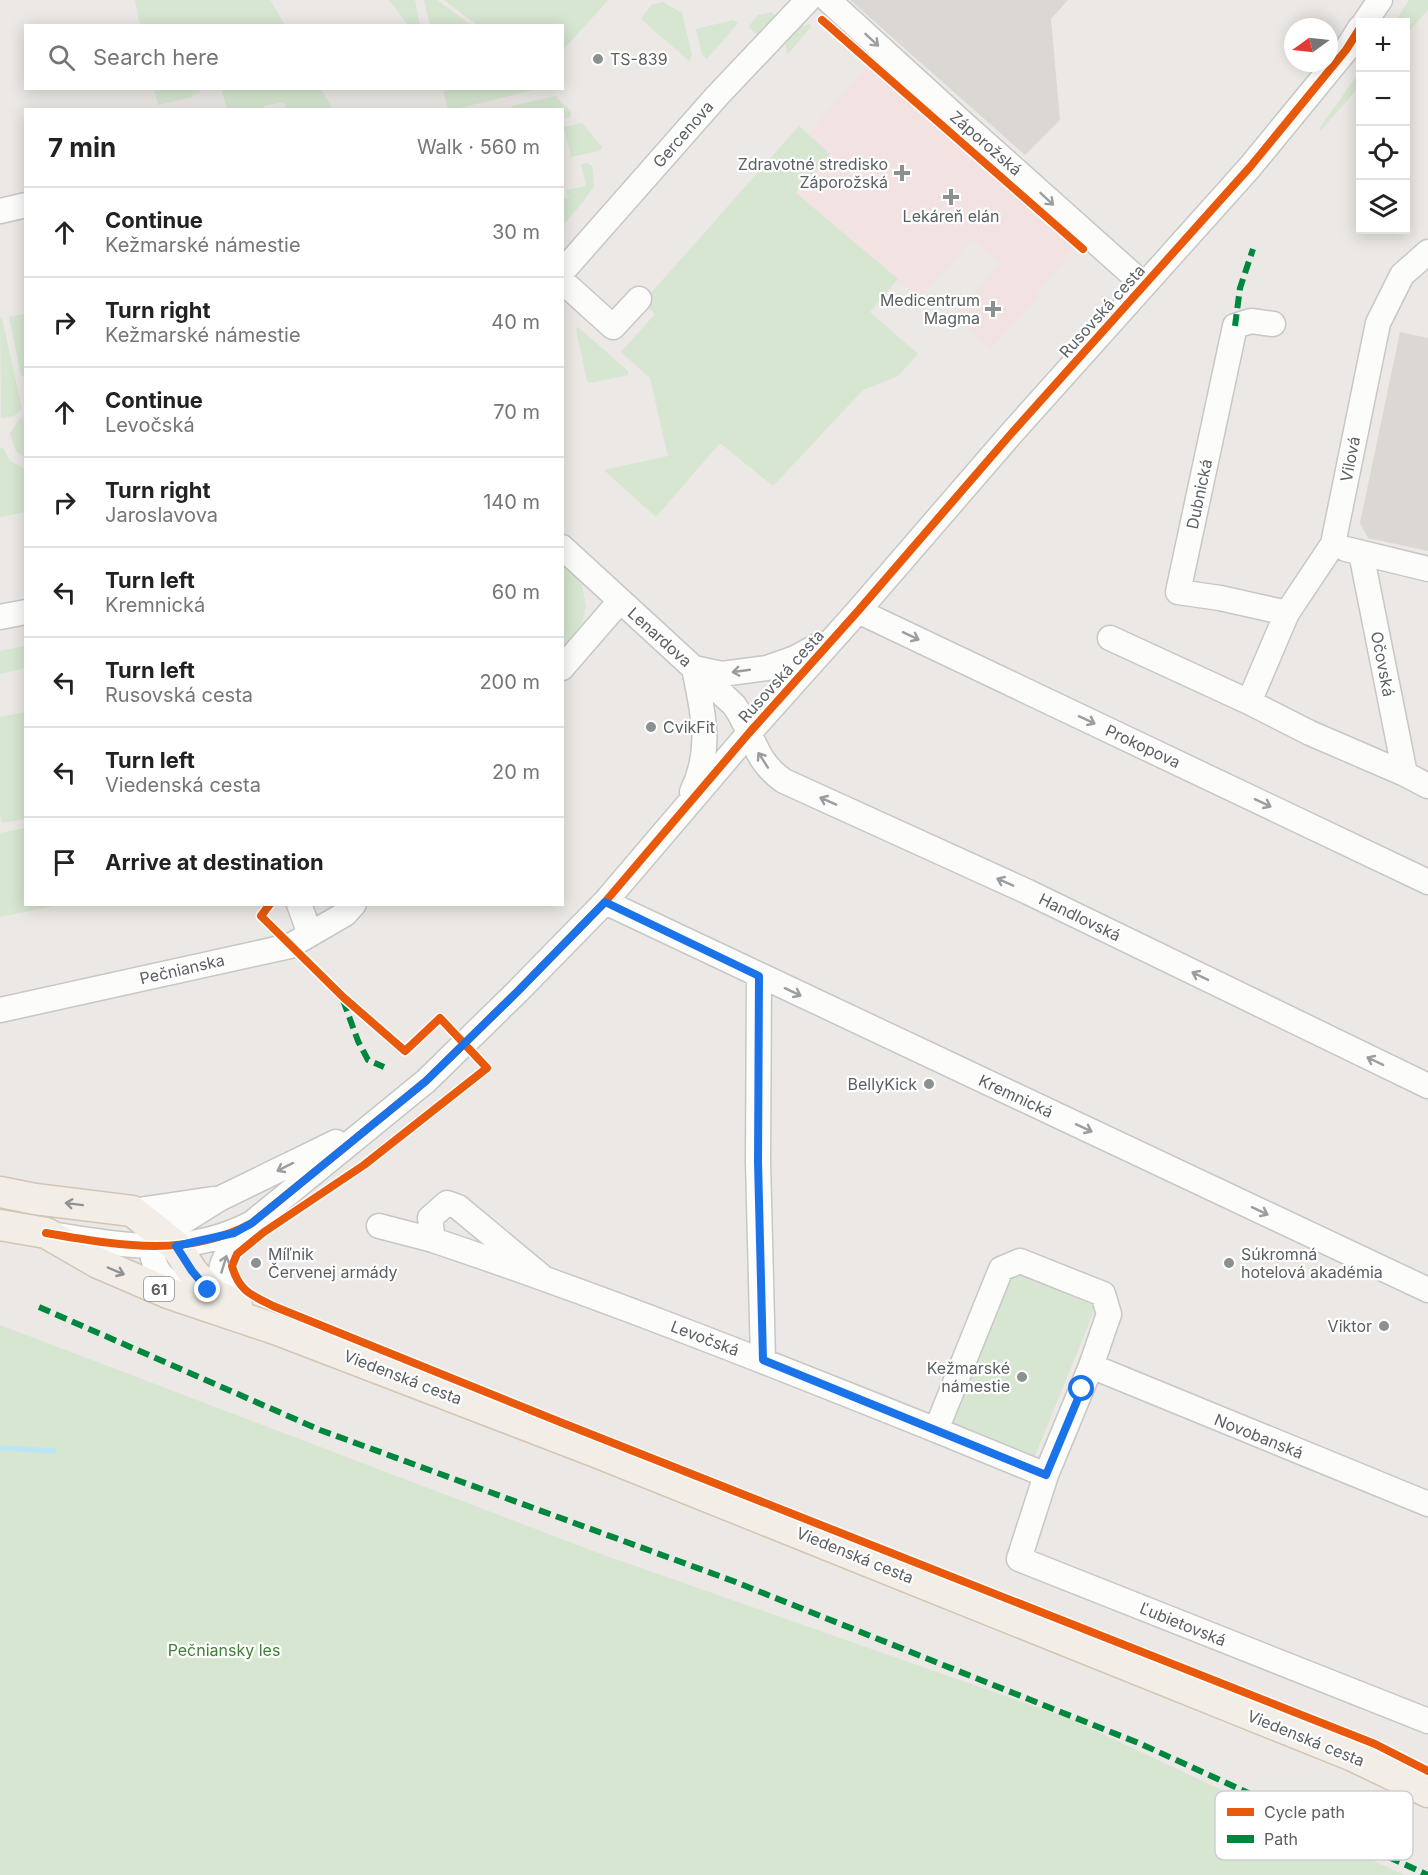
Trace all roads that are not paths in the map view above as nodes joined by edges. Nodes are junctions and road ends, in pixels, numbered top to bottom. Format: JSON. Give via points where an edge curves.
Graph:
{"nodes":[{"id":1,"x":808,"y":0,"type":"edge"},
{"id":2,"x":828,"y":0,"type":"edge"},
{"id":3,"x":1380,"y":0,"type":"edge"},
{"id":4,"x":1368,"y":18,"type":"edge"},
{"id":5,"x":1356,"y":34,"type":"edge"},
{"id":6,"x":24,"y":205,"type":"edge"},
{"id":7,"x":0,"y":211,"type":"edge"},
{"id":8,"x":1428,"y":252,"type":"edge"},
{"id":9,"x":564,"y":270,"type":"edge"},
{"id":10,"x":564,"y":283,"type":"edge"},
{"id":11,"x":1144,"y":285,"type":"junction"},
{"id":12,"x":639,"y":299,"type":"dead end"},
{"id":13,"x":1272,"y":324,"type":"dead end"},
{"id":14,"x":1333,"y":544,"type":"junction"},
{"id":15,"x":564,"y":549,"type":"edge"},
{"id":16,"x":1361,"y":554,"type":"junction"},
{"id":17,"x":1428,"y":569,"type":"edge"},
{"id":18,"x":620,"y":601,"type":"junction"},
{"id":19,"x":858,"y":611,"type":"junction"},
{"id":20,"x":24,"y":612,"type":"edge"},
{"id":21,"x":1287,"y":613,"type":"junction"},
{"id":22,"x":0,"y":617,"type":"edge"},
{"id":23,"x":834,"y":637,"type":"junction"},
{"id":24,"x":1110,"y":638,"type":"dead end"},
{"id":25,"x":564,"y":666,"type":"edge"},
{"id":26,"x":694,"y":668,"type":"junction"},
{"id":27,"x":1249,"y":702,"type":"junction"},
{"id":28,"x":749,"y":733,"type":"junction"},
{"id":29,"x":1405,"y":774,"type":"junction"},
{"id":30,"x":1428,"y":786,"type":"edge"},
{"id":31,"x":684,"y":811,"type":"junction"},
{"id":32,"x":1428,"y":882,"type":"edge"},
{"id":33,"x":605,"y":902,"type":"junction"},
{"id":34,"x":300,"y":906,"type":"edge"},
{"id":35,"x":352,"y":906,"type":"edge"},
{"id":36,"x":310,"y":934,"type":"junction"},
{"id":37,"x":759,"y":976,"type":"junction"},
{"id":38,"x":0,"y":1010,"type":"edge"},
{"id":39,"x":1428,"y":1086,"type":"edge"},
{"id":40,"x":375,"y":1122,"type":"junction"},
{"id":41,"x":0,"y":1192,"type":"edge"},
{"id":42,"x":219,"y":1199,"type":"junction"},
{"id":43,"x":132,"y":1211,"type":"junction"},
{"id":44,"x":252,"y":1223,"type":"junction"},
{"id":45,"x":0,"y":1225,"type":"edge"},
{"id":46,"x":379,"y":1226,"type":"dead end"},
{"id":47,"x":46,"y":1233,"type":"junction"},
{"id":48,"x":433,"y":1240,"type":"junction"},
{"id":49,"x":164,"y":1243,"type":"junction"},
{"id":50,"x":541,"y":1276,"type":"junction"},
{"id":51,"x":1428,"y":1290,"type":"edge"},
{"id":52,"x":240,"y":1306,"type":"junction"},
{"id":53,"x":208,"y":1307,"type":"junction"},
{"id":54,"x":278,"y":1330,"type":"junction"},
{"id":55,"x":763,"y":1360,"type":"junction"},
{"id":56,"x":1091,"y":1366,"type":"junction"},
{"id":57,"x":936,"y":1430,"type":"junction"},
{"id":58,"x":1046,"y":1475,"type":"junction"},
{"id":59,"x":1428,"y":1504,"type":"edge"},
{"id":60,"x":1428,"y":1721,"type":"edge"},
{"id":61,"x":1428,"y":1792,"type":"edge"}],
"edges":[{"from":1,"to":9,"type":"street","name":"Gercenova","via":[[717,96]]},
{"from":2,"to":11,"type":"street","name":"Záporožská","one_way":true},
{"from":3,"to":4,"type":"street"},
{"from":5,"to":11,"type":"street","name":"Rusovská cesta","via":[[1250,167]]},
{"from":6,"to":7,"type":"street"},
{"from":8,"to":14,"type":"street","name":"Vilová","via":[[1402,276],[1378,323]]},
{"from":10,"to":12,"type":"street","via":[[613,327]]},
{"from":11,"to":19,"type":"street","name":"Rusovská cesta"},
{"from":13,"to":21,"type":"street","name":"Dubnická","via":[[1251,321],[1235,326],[1178,592]]},
{"from":14,"to":16,"type":"street"},
{"from":14,"to":21,"type":"street","name":"Vilová"},
{"from":15,"to":18,"type":"street","name":"Lenardova"},
{"from":16,"to":17,"type":"street"},
{"from":16,"to":29,"type":"street","name":"Očovská"},
{"from":18,"to":25,"type":"street"},
{"from":18,"to":26,"type":"street","name":"Lenardova"},
{"from":19,"to":23,"type":"street","name":"Rusovská cesta"},
{"from":19,"to":32,"type":"street","name":"Prokopova","one_way":true},
{"from":20,"to":22,"type":"street"},
{"from":21,"to":27,"type":"street","name":"Vilová"},
{"from":23,"to":26,"type":"street","one_way":true,"via":[[767,668],[722,674]]},
{"from":23,"to":28,"type":"street","name":"Rusovská cesta"},
{"from":24,"to":27,"type":"street"},
{"from":26,"to":28,"type":"street","name":"Lenardova","via":[[734,705]]},
{"from":26,"to":31,"type":"street","via":[[706,747],[700,776]]},
{"from":27,"to":29,"type":"street","via":[[1310,734]]},
{"from":28,"to":31,"type":"street","name":"Rusovská cesta"},
{"from":39,"to":28,"type":"street","name":"Handlovská","one_way":true,"via":[[1028,892],[784,781],[761,760]]},
{"from":29,"to":30,"type":"street"},
{"from":31,"to":33,"type":"street","name":"Rusovská cesta"},
{"from":33,"to":37,"type":"street","name":"Kremnická"},
{"from":33,"to":40,"type":"street","name":"Rusovská cesta","via":[[464,1045]]},
{"from":34,"to":36,"type":"street"},
{"from":35,"to":36,"type":"street","name":"Pečnianska"},
{"from":36,"to":38,"type":"street","name":"Pečnianska","via":[[290,946]]},
{"from":37,"to":51,"type":"street","name":"Kremnická","one_way":true},
{"from":37,"to":55,"type":"street"},
{"from":40,"to":42,"type":"street","name":"Rusovská cesta","one_way":true},
{"from":40,"to":44,"type":"street","name":"Rusovská cesta"},
{"from":43,"to":41,"type":"main road","name":"Viedenská cesta","number":"61","one_way":true},
{"from":42,"to":43,"type":"street","name":"Rusovská cesta"},
{"from":42,"to":49,"type":"street","name":"Rusovská cesta"},
{"from":43,"to":49,"type":"main road","name":"Viedenská cesta","number":"61"},
{"from":44,"to":49,"type":"street","name":"Rusovská cesta","via":[[234,1233]]},
{"from":52,"to":44,"type":"street","name":"Rusovská cesta","one_way":true,"via":[[223,1285],[222,1269],[230,1250]]},
{"from":45,"to":47,"type":"main road","name":"Viedenská cesta","number":"61"},
{"from":46,"to":48,"type":"street"},
{"from":47,"to":49,"type":"street","name":"Rusovská cesta","via":[[92,1240]]},
{"from":47,"to":53,"type":"main road","name":"Viedenská cesta","number":"61","one_way":true,"via":[[98,1263]]},
{"from":48,"to":50,"type":"street","name":"Levočská"},
{"from":48,"to":50,"type":"street","name":"Levočská","via":[[430,1218],[447,1203],[458,1207]]},
{"from":49,"to":52,"type":"main road","name":"Viedenská cesta","number":"61","via":[[208,1290]]},
{"from":49,"to":53,"type":"street","via":[[153,1262],[159,1273]]},
{"from":50,"to":55,"type":"street","name":"Levočská"},
{"from":52,"to":54,"type":"main road","name":"Viedenská cesta","number":"61"},
{"from":53,"to":54,"type":"main road","name":"Viedenská cesta","number":"61"},
{"from":54,"to":61,"type":"main road","name":"Viedenská cesta","number":"61","via":[[805,1535],[1353,1756]]},
{"from":55,"to":57,"type":"street","name":"Levočská"},
{"from":56,"to":57,"type":"street","via":[[1109,1314],[1103,1294],[1020,1261],[1000,1269]]},
{"from":56,"to":58,"type":"street"},
{"from":56,"to":59,"type":"street","name":"Novobanská"},
{"from":57,"to":58,"type":"street"},
{"from":58,"to":60,"type":"street","name":"Ľubietovská","via":[[1019,1559]]}]}
